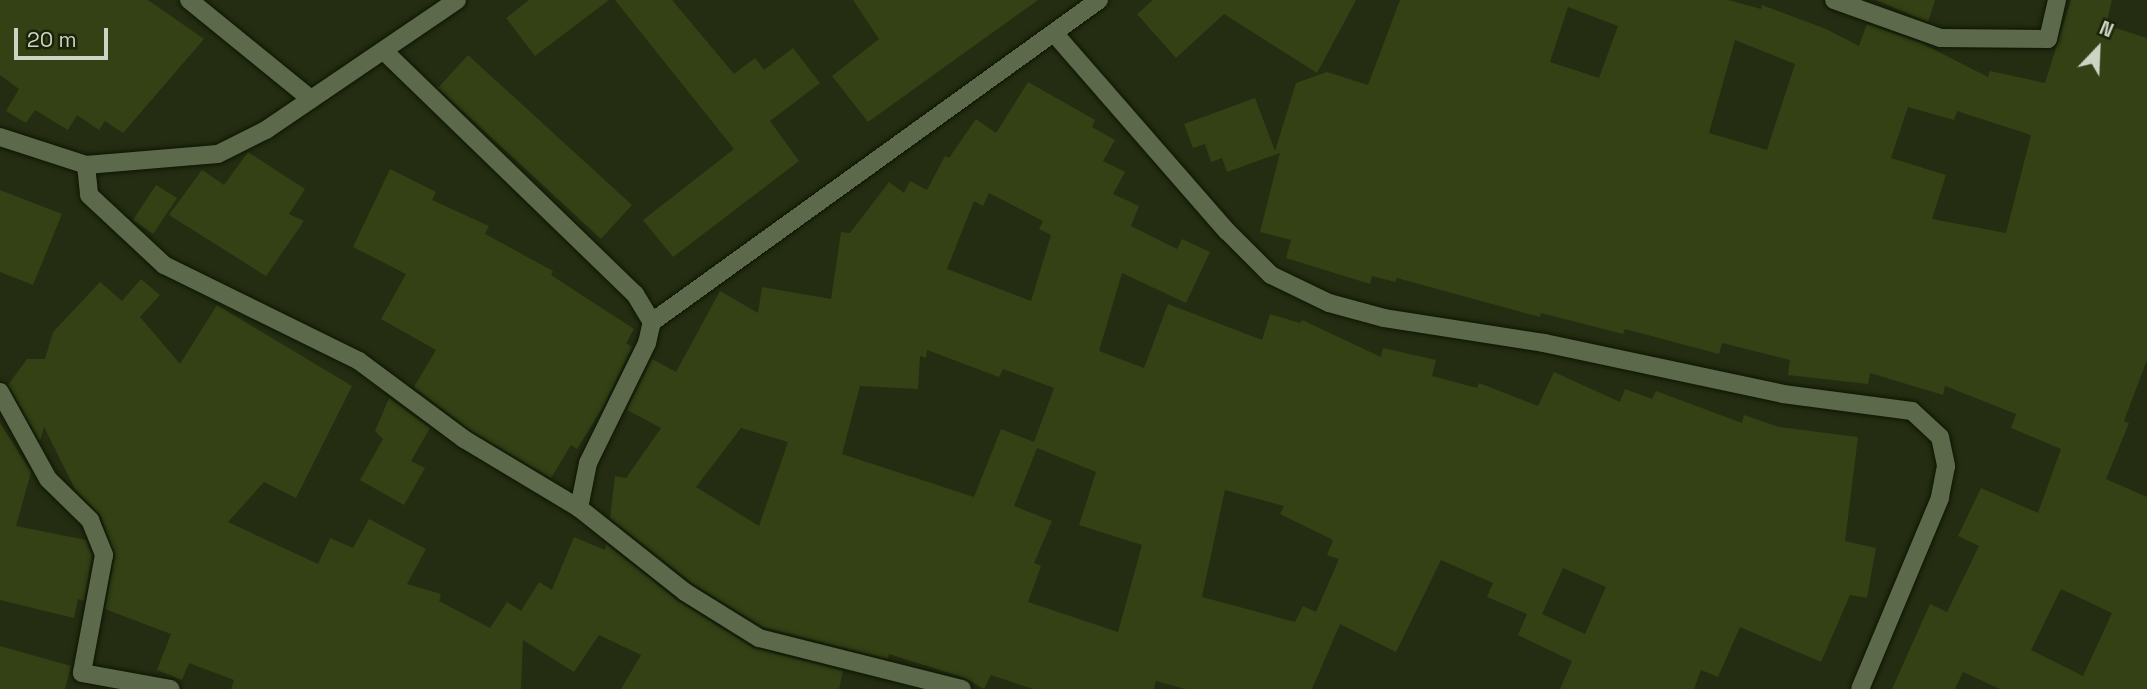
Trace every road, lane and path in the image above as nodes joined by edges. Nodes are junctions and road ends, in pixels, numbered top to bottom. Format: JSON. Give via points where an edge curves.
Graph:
{"nodes":[{"id":1,"x":189,"y":0,"type":"edge"},
{"id":2,"x":457,"y":0,"type":"edge"},
{"id":3,"x":1099,"y":0,"type":"edge"},
{"id":4,"x":1834,"y":0,"type":"edge"},
{"id":5,"x":2057,"y":0,"type":"edge"},
{"id":6,"x":1054,"y":33,"type":"junction"},
{"id":7,"x":385,"y":52,"type":"junction"},
{"id":8,"x":311,"y":99,"type":"junction"},
{"id":9,"x":0,"y":137,"type":"edge"},
{"id":10,"x":86,"y":165,"type":"junction"},
{"id":11,"x":652,"y":322,"type":"junction"},
{"id":12,"x":0,"y":392,"type":"edge"},
{"id":13,"x":579,"y":508,"type":"junction"},
{"id":14,"x":171,"y":689,"type":"edge"},
{"id":15,"x":962,"y":689,"type":"edge"},
{"id":16,"x":1860,"y":689,"type":"edge"}],
"edges":[{"from":1,"to":8,"type":"street"},
{"from":2,"to":7,"type":"street"},
{"from":3,"to":6,"type":"street"},
{"from":4,"to":5,"type":"street","via":[[1940,38],[2048,39]]},
{"from":6,"to":11,"type":"street"},
{"from":6,"to":16,"type":"street","via":[[1271,275],[1329,303],[1384,318],[1544,343],[1783,394],[1912,411],[1940,437],[1946,466],[1940,498]]},
{"from":7,"to":8,"type":"street"},
{"from":7,"to":11,"type":"street","via":[[635,294]]},
{"from":8,"to":10,"type":"street","via":[[218,155]]},
{"from":9,"to":10,"type":"street"},
{"from":10,"to":13,"type":"street","via":[[89,195],[164,265],[359,361],[464,439]]},
{"from":11,"to":13,"type":"street","via":[[647,342],[588,463]]},
{"from":12,"to":14,"type":"street","via":[[48,479],[90,520],[104,555],[82,673]]},
{"from":13,"to":15,"type":"street","via":[[685,592],[759,638]]}]}
